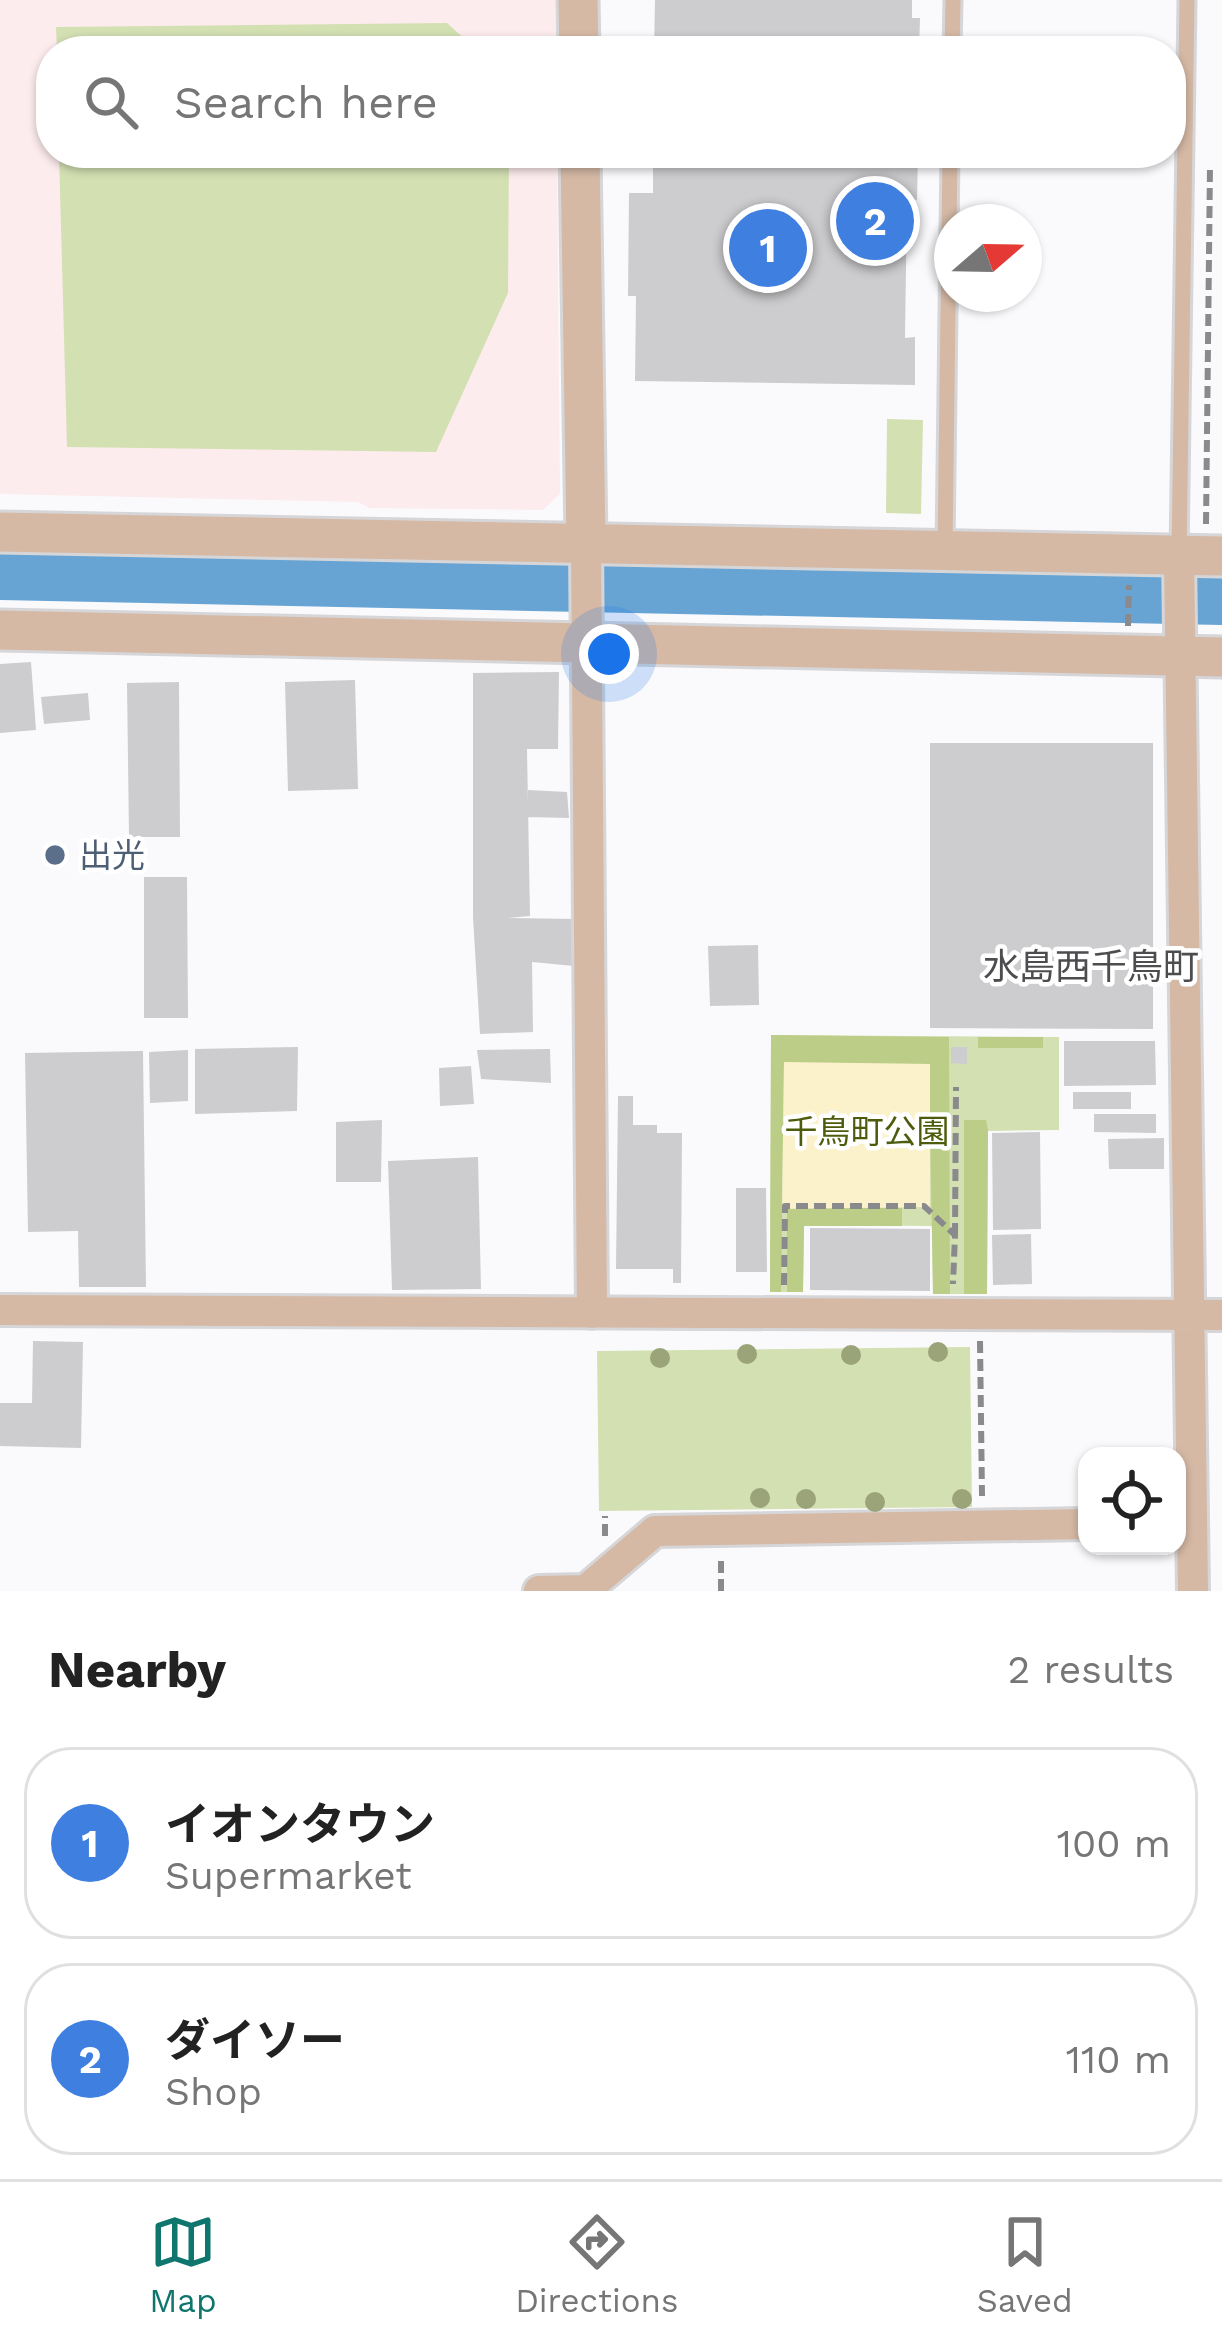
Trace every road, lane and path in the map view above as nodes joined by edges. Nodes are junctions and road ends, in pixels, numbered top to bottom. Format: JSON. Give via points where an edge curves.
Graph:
{"nodes":[{"id":1,"x":578,"y":0,"type":"edge"},
{"id":2,"x":952,"y":0,"type":"edge"},
{"id":3,"x":1186,"y":0,"type":"edge"},
{"id":4,"x":579,"y":36,"type":"edge"},
{"id":5,"x":952,"y":36,"type":"edge"},
{"id":6,"x":1210,"y":163,"type":"dead end"},
{"id":7,"x":580,"y":168,"type":"edge"},
{"id":8,"x":950,"y":168,"type":"edge"},
{"id":9,"x":0,"y":532,"type":"edge"},
{"id":10,"x":945,"y":549,"type":"junction"},
{"id":11,"x":586,"y":556,"type":"junction"},
{"id":12,"x":1196,"y":557,"type":"edge"},
{"id":13,"x":1129,"y":581,"type":"dead end"},
{"id":14,"x":586,"y":627,"type":"junction"},
{"id":15,"x":1128,"y":628,"type":"dead end"},
{"id":16,"x":0,"y":630,"type":"edge"},
{"id":17,"x":1178,"y":641,"type":"junction"},
{"id":18,"x":1222,"y":657,"type":"edge"},
{"id":19,"x":956,"y":1088,"type":"dead end"},
{"id":20,"x":955,"y":1235,"type":"junction"},
{"id":21,"x":0,"y":1310,"type":"edge"},
{"id":22,"x":592,"y":1313,"type":"junction"},
{"id":23,"x":784,"y":1313,"type":"junction"},
{"id":24,"x":952,"y":1313,"type":"junction"},
{"id":25,"x":1190,"y":1315,"type":"junction"},
{"id":26,"x":1222,"y":1315,"type":"edge"},
{"id":27,"x":980,"y":1338,"type":"dead end"},
{"id":28,"x":1186,"y":1481,"type":"edge"},
{"id":29,"x":982,"y":1512,"type":"dead end"},
{"id":30,"x":1078,"y":1525,"type":"edge"},
{"id":31,"x":1186,"y":1532,"type":"edge"},
{"id":32,"x":722,"y":1550,"type":"dead end"},
{"id":33,"x":539,"y":1591,"type":"edge"},
{"id":34,"x":721,"y":1591,"type":"edge"},
{"id":35,"x":1193,"y":1591,"type":"edge"}],
"edges":[{"from":1,"to":4,"type":"street"},
{"from":2,"to":5,"type":"lane"},
{"from":3,"to":12,"type":"lane"},
{"from":6,"to":12,"type":"path"},
{"from":7,"to":11,"type":"street"},
{"from":8,"to":10,"type":"lane"},
{"from":9,"to":11,"type":"street"},
{"from":10,"to":11,"type":"street"},
{"from":10,"to":12,"type":"street"},
{"from":11,"to":14,"type":"street"},
{"from":12,"to":17,"type":"street"},
{"from":13,"to":15,"type":"path"},
{"from":14,"to":16,"type":"street"},
{"from":14,"to":17,"type":"street"},
{"from":14,"to":22,"type":"street"},
{"from":17,"to":18,"type":"street"},
{"from":17,"to":25,"type":"street"},
{"from":19,"to":20,"type":"path"},
{"from":20,"to":23,"type":"path","via":[[924,1206],[785,1206]]},
{"from":20,"to":24,"type":"path"},
{"from":21,"to":22,"type":"street"},
{"from":22,"to":23,"type":"street"},
{"from":23,"to":24,"type":"street"},
{"from":24,"to":25,"type":"street"},
{"from":25,"to":26,"type":"street"},
{"from":25,"to":28,"type":"street"},
{"from":27,"to":29,"type":"path"},
{"from":30,"to":33,"type":"street","via":[[655,1531],[586,1590]]},
{"from":31,"to":35,"type":"street"},
{"from":32,"to":34,"type":"path"}]}
